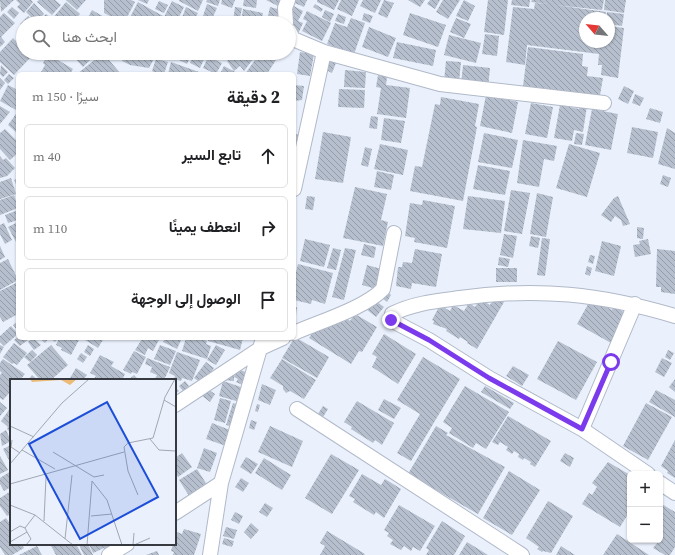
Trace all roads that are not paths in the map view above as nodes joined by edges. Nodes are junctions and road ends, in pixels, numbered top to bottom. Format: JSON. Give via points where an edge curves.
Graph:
{"nodes":[{"id":1,"x":288,"y":0,"type":"edge"},
{"id":2,"x":286,"y":16,"type":"edge"},
{"id":3,"x":296,"y":40,"type":"edge"},
{"id":4,"x":324,"y":52,"type":"junction"},
{"id":5,"x":604,"y":103,"type":"dead end"},
{"id":6,"x":296,"y":180,"type":"edge"},
{"id":7,"x":394,"y":233,"type":"dead end"},
{"id":8,"x":635,"y":304,"type":"junction"},
{"id":9,"x":675,"y":316,"type":"edge"},
{"id":10,"x":296,"y":332,"type":"edge"},
{"id":11,"x":275,"y":340,"type":"edge"},
{"id":12,"x":262,"y":343,"type":"edge"},
{"id":13,"x":176,"y":404,"type":"edge"},
{"id":14,"x":297,"y":409,"type":"dead end"},
{"id":15,"x":582,"y":429,"type":"junction"},
{"id":16,"x":644,"y":471,"type":"edge"},
{"id":17,"x":221,"y":483,"type":"junction"},
{"id":18,"x":663,"y":485,"type":"edge"},
{"id":19,"x":675,"y":493,"type":"edge"},
{"id":20,"x":176,"y":512,"type":"edge"},
{"id":21,"x":125,"y":545,"type":"edge"},
{"id":22,"x":109,"y":555,"type":"edge"},
{"id":23,"x":210,"y":555,"type":"edge"},
{"id":24,"x":522,"y":555,"type":"edge"}],
"edges":[{"from":1,"to":2,"type":"street"},
{"from":3,"to":4,"type":"street"},
{"from":4,"to":5,"type":"street","via":[[440,84]]},
{"from":4,"to":6,"type":"street"},
{"from":7,"to":10,"type":"street","via":[[383,289],[377,296]]},
{"from":8,"to":9,"type":"street"},
{"from":8,"to":15,"type":"street"},
{"from":8,"to":15,"type":"street","via":[[566,294],[490,294],[415,305],[392,314],[391,320]]},
{"from":11,"to":12,"type":"street"},
{"from":12,"to":13,"type":"street"},
{"from":12,"to":17,"type":"street"},
{"from":14,"to":24,"type":"street"},
{"from":15,"to":16,"type":"street"},
{"from":17,"to":20,"type":"street"},
{"from":17,"to":23,"type":"street"},
{"from":18,"to":19,"type":"street"},
{"from":21,"to":22,"type":"street"}]}
